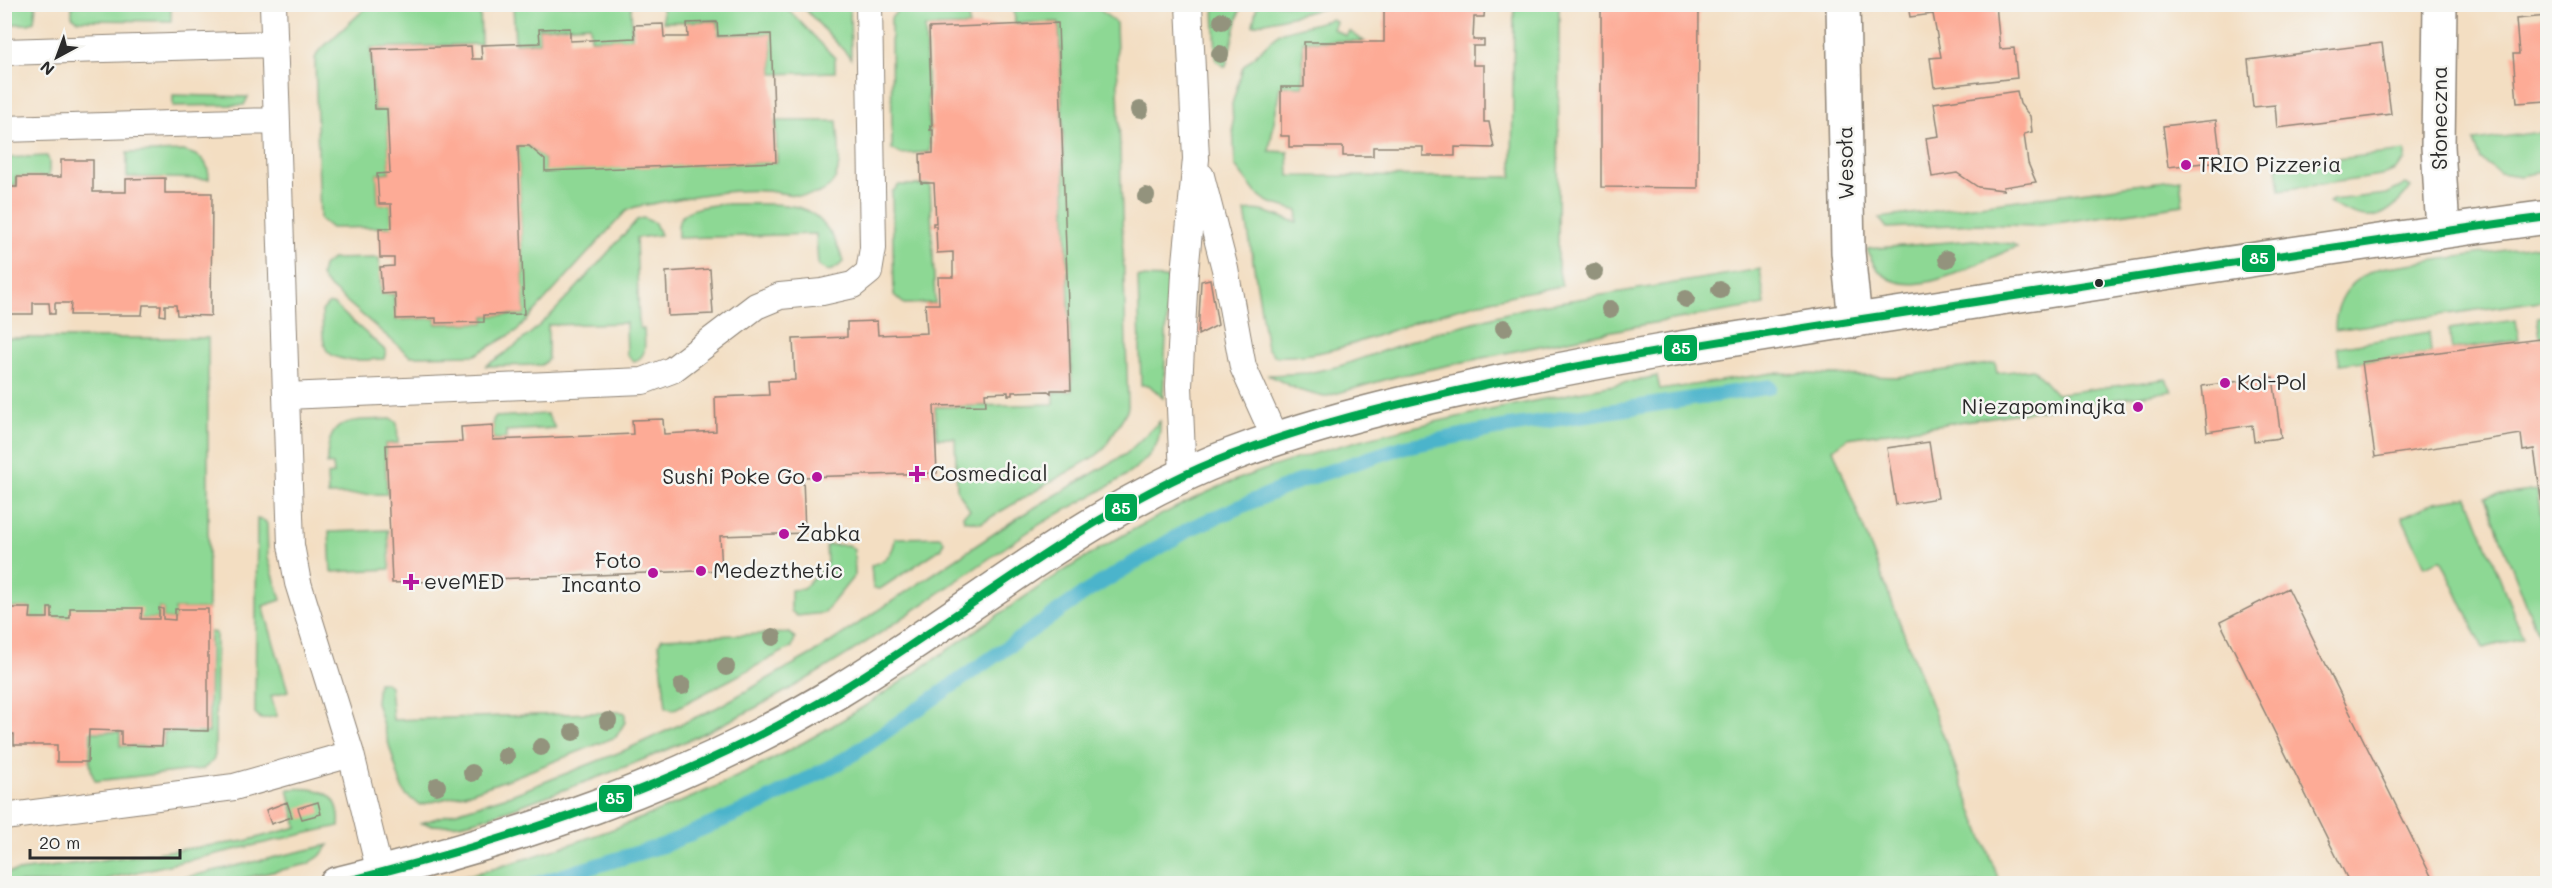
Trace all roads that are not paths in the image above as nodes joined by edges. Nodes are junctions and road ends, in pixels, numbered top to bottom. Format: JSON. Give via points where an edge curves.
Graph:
{"nodes":[{"id":1,"x":273,"y":4,"type":"edge"},
{"id":2,"x":869,"y":4,"type":"edge"},
{"id":3,"x":1189,"y":4,"type":"edge"},
{"id":4,"x":1844,"y":4,"type":"edge"},
{"id":5,"x":2440,"y":4,"type":"edge"},
{"id":6,"x":275,"y":44,"type":"junction"},
{"id":7,"x":4,"y":52,"type":"edge"},
{"id":8,"x":275,"y":121,"type":"junction"},
{"id":9,"x":4,"y":129,"type":"edge"},
{"id":10,"x":1196,"y":159,"type":"junction"},
{"id":11,"x":2547,"y":217,"type":"edge"},
{"id":12,"x":2443,"y":231,"type":"junction"},
{"id":13,"x":1855,"y":321,"type":"junction"},
{"id":14,"x":286,"y":396,"type":"junction"},
{"id":15,"x":1275,"y":438,"type":"junction"},
{"id":16,"x":1183,"y":476,"type":"junction"},
{"id":17,"x":351,"y":754,"type":"junction"},
{"id":18,"x":4,"y":817,"type":"edge"},
{"id":19,"x":380,"y":873,"type":"junction"},
{"id":20,"x":336,"y":884,"type":"edge"}],
"edges":[{"from":1,"to":6,"type":"lane"},
{"from":2,"to":14,"type":"lane","via":[[873,248],[869,272],[853,285],[780,296],[756,306],[672,370],[644,381]]},
{"from":3,"to":10,"type":"lane"},
{"from":4,"to":13,"type":"street","name":"Wesoła","via":[[1848,252]]},
{"from":5,"to":12,"type":"street","name":"Słoneczna","via":[[2438,146]]},
{"from":6,"to":7,"type":"lane"},
{"from":6,"to":8,"type":"lane"},
{"from":8,"to":9,"type":"lane"},
{"from":8,"to":14,"type":"lane"},
{"from":10,"to":15,"type":"lane","via":[[1225,269],[1243,368]]},
{"from":10,"to":16,"type":"lane","via":[[1179,386]]},
{"from":11,"to":12,"type":"street"},
{"from":12,"to":13,"type":"street"},
{"from":13,"to":15,"type":"street","via":[[1652,351],[1497,382]]},
{"from":14,"to":17,"type":"lane","via":[[293,555],[298,583]]},
{"from":15,"to":16,"type":"street"},
{"from":16,"to":19,"type":"street","via":[[1047,551],[843,688],[740,746],[596,807]]},
{"from":17,"to":18,"type":"lane","via":[[234,787]]},
{"from":17,"to":19,"type":"lane"},
{"from":19,"to":20,"type":"street"}]}
